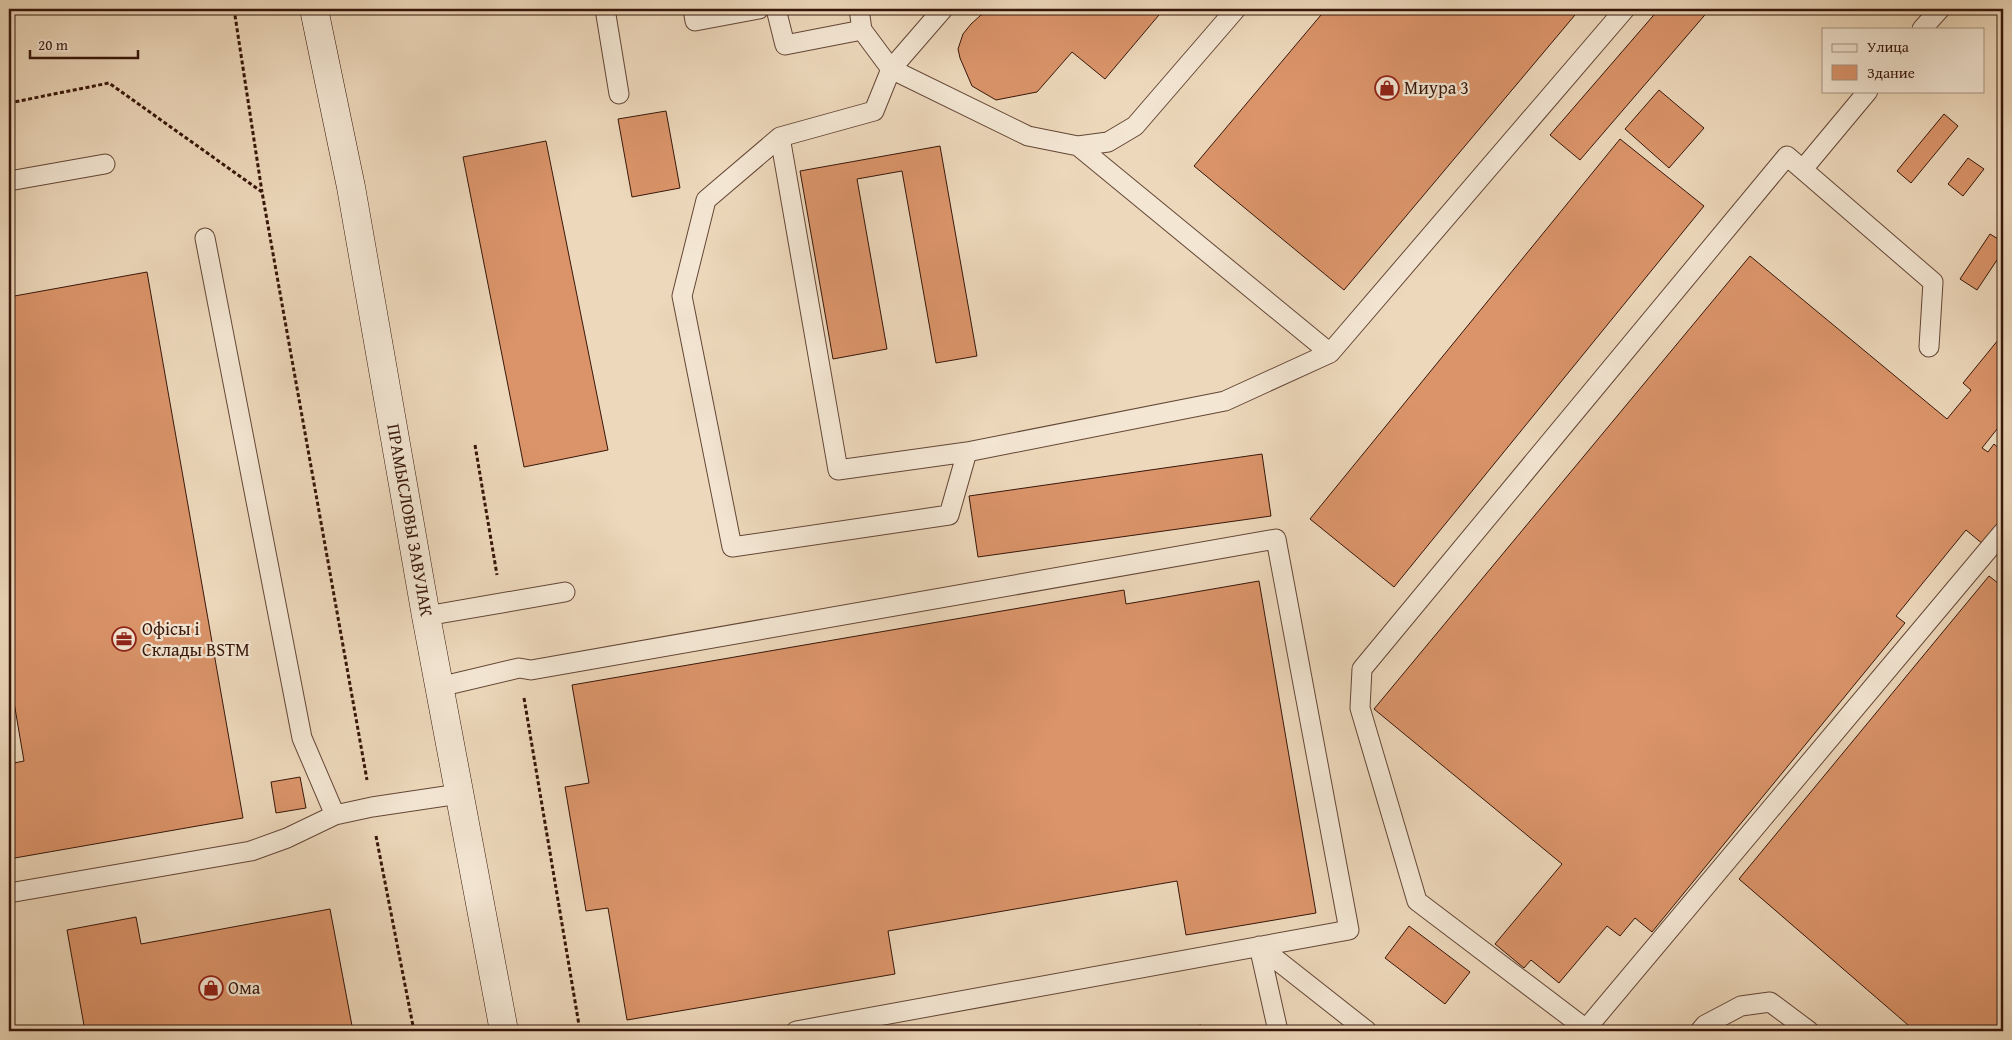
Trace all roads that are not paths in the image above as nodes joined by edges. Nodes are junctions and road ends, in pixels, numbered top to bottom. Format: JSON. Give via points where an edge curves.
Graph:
{"nodes":[{"id":1,"x":314,"y":9,"type":"edge"},
{"id":2,"x":605,"y":9,"type":"edge"},
{"id":3,"x":692,"y":9,"type":"edge"},
{"id":4,"x":759,"y":9,"type":"edge"},
{"id":5,"x":776,"y":9,"type":"edge"},
{"id":6,"x":859,"y":9,"type":"edge"},
{"id":7,"x":943,"y":9,"type":"edge"},
{"id":8,"x":1236,"y":9,"type":"edge"},
{"id":9,"x":1625,"y":9,"type":"edge"},
{"id":10,"x":1940,"y":9,"type":"edge"},
{"id":11,"x":1923,"y":28,"type":"edge"},
{"id":12,"x":862,"y":30,"type":"junction"},
{"id":13,"x":890,"y":69,"type":"junction"},
{"id":14,"x":1867,"y":92,"type":"edge"},
{"id":15,"x":619,"y":94,"type":"dead end"},
{"id":16,"x":780,"y":137,"type":"junction"},
{"id":17,"x":1078,"y":146,"type":"junction"},
{"id":18,"x":104,"y":164,"type":"dead end"},
{"id":19,"x":1803,"y":169,"type":"junction"},
{"id":20,"x":9,"y":181,"type":"edge"},
{"id":21,"x":205,"y":238,"type":"dead end"},
{"id":22,"x":1929,"y":347,"type":"dead end"},
{"id":23,"x":1330,"y":353,"type":"junction"},
{"id":24,"x":967,"y":452,"type":"junction"},
{"id":25,"x":2003,"y":532,"type":"edge"},
{"id":26,"x":565,"y":592,"type":"dead end"},
{"id":27,"x":426,"y":616,"type":"junction"},
{"id":28,"x":439,"y":687,"type":"junction"},
{"id":29,"x":459,"y":794,"type":"junction"},
{"id":30,"x":335,"y":815,"type":"junction"},
{"id":31,"x":9,"y":893,"type":"edge"},
{"id":32,"x":1259,"y":946,"type":"junction"},
{"id":33,"x":504,"y":1031,"type":"edge"},
{"id":34,"x":796,"y":1031,"type":"edge"},
{"id":35,"x":1278,"y":1031,"type":"edge"},
{"id":36,"x":1367,"y":1031,"type":"edge"},
{"id":37,"x":1700,"y":1031,"type":"edge"},
{"id":38,"x":1809,"y":1031,"type":"edge"}],
"edges":[{"from":1,"to":27,"type":"street","name":"ПРАМЫСЛОВЫ ЗАВУЛАК","via":[[351,187]]},
{"from":2,"to":15,"type":"lane"},
{"from":3,"to":4,"type":"lane","via":[[695,21]]},
{"from":5,"to":12,"type":"lane","via":[[785,45]]},
{"from":6,"to":12,"type":"lane"},
{"from":7,"to":13,"type":"lane"},
{"from":8,"to":17,"type":"lane","via":[[1136,126],[1108,142]]},
{"from":9,"to":23,"type":"lane"},
{"from":10,"to":11,"type":"lane"},
{"from":12,"to":13,"type":"lane"},
{"from":13,"to":16,"type":"lane","via":[[874,111]]},
{"from":13,"to":17,"type":"lane","via":[[1028,136]]},
{"from":14,"to":19,"type":"lane"},
{"from":16,"to":24,"type":"lane","via":[[838,470]]},
{"from":16,"to":24,"type":"lane","via":[[706,200],[682,296],[732,547],[949,515]]},
{"from":17,"to":23,"type":"lane"},
{"from":18,"to":20,"type":"lane"},
{"from":19,"to":22,"type":"lane","via":[[1933,282]]},
{"from":19,"to":25,"type":"lane","via":[[1787,156],[1362,669],[1360,708],[1417,901],[1586,1029]]},
{"from":21,"to":30,"type":"lane","via":[[302,738]]},
{"from":23,"to":24,"type":"lane","via":[[1225,401]]},
{"from":26,"to":27,"type":"lane"},
{"from":27,"to":28,"type":"street","name":"ПРАМЫСЛОВЫ ЗАВУЛАК"},
{"from":28,"to":29,"type":"street","name":"ПРАМЫСЛОВЫ ЗАВУЛАК"},
{"from":28,"to":32,"type":"lane","via":[[519,668],[531,670],[1276,539],[1348,930]]},
{"from":29,"to":30,"type":"lane"},
{"from":29,"to":33,"type":"street","name":"ПРАМЫСЛОВЫ ЗАВУЛАК"},
{"from":30,"to":31,"type":"lane","via":[[251,851]]},
{"from":32,"to":34,"type":"lane"},
{"from":32,"to":35,"type":"lane"},
{"from":32,"to":36,"type":"lane"},
{"from":37,"to":38,"type":"lane","via":[[1705,1025],[1741,1006],[1770,1002]]}]}
